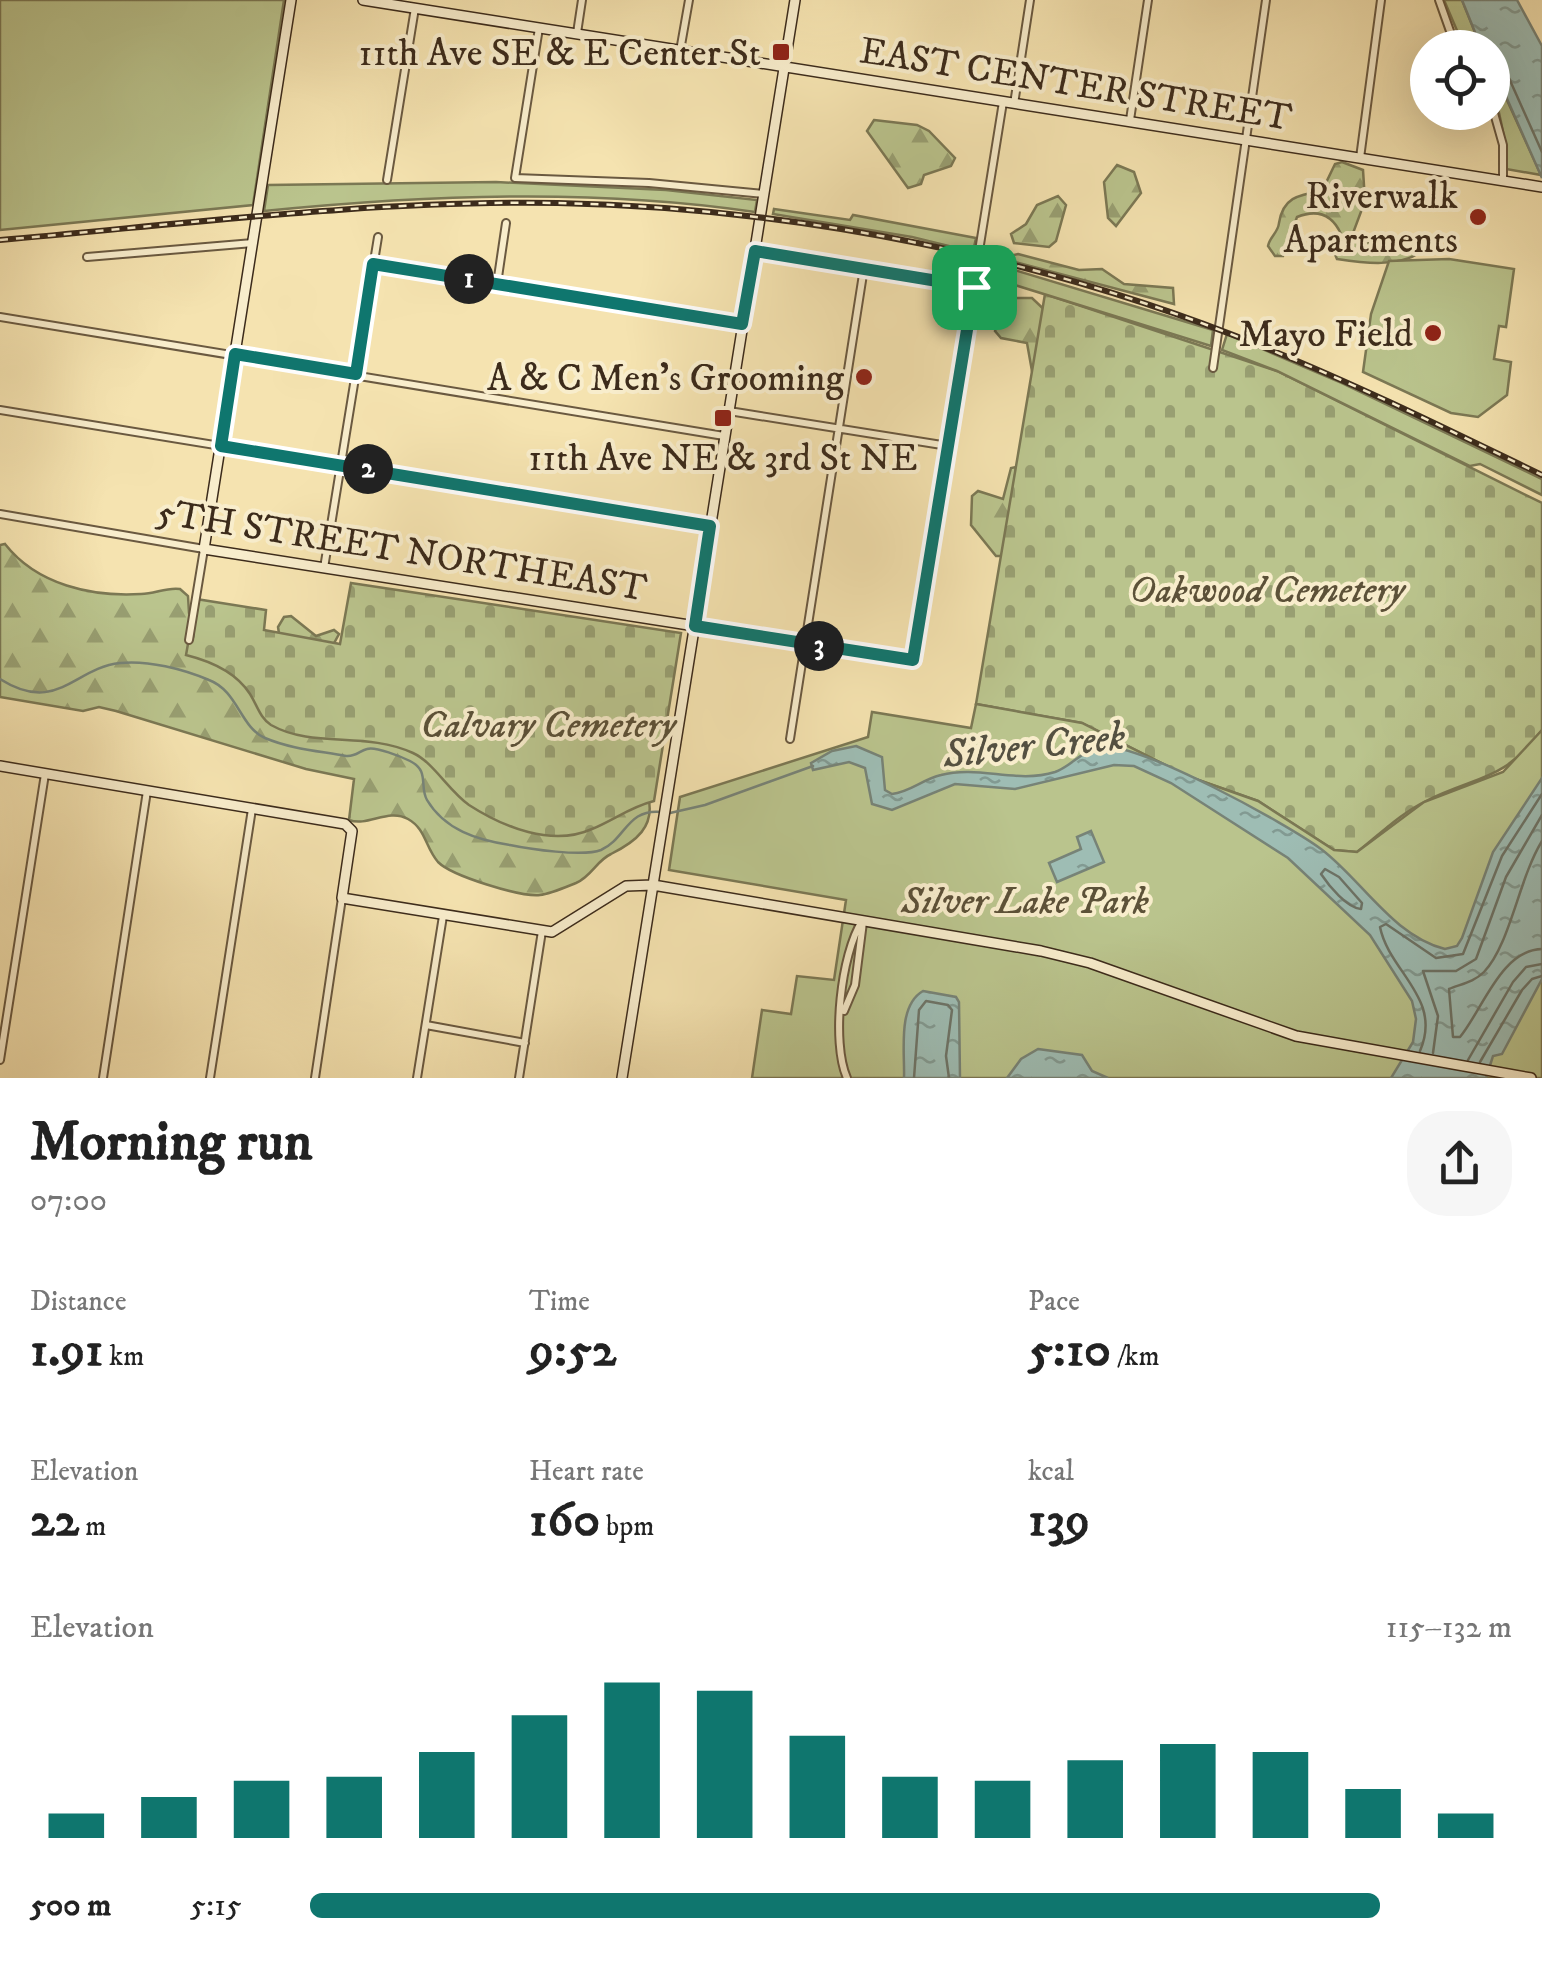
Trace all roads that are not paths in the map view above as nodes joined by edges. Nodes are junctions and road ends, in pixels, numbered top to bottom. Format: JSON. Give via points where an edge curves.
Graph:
{"nodes":[{"id":1,"x":292,"y":0,"type":"edge"},
{"id":2,"x":363,"y":0,"type":"edge"},
{"id":3,"x":582,"y":0,"type":"edge"},
{"id":4,"x":689,"y":0,"type":"edge"},
{"id":5,"x":795,"y":0,"type":"edge"},
{"id":6,"x":1030,"y":0,"type":"edge"},
{"id":7,"x":1148,"y":0,"type":"edge"},
{"id":8,"x":1266,"y":0,"type":"edge"},
{"id":9,"x":1382,"y":0,"type":"edge"},
{"id":10,"x":1439,"y":0,"type":"edge"},
{"id":11,"x":415,"y":8,"type":"junction"},
{"id":12,"x":539,"y":28,"type":"junction"},
{"id":13,"x":1450,"y":30,"type":"edge"},
{"id":14,"x":577,"y":34,"type":"junction"},
{"id":15,"x":680,"y":51,"type":"junction"},
{"id":16,"x":784,"y":67,"type":"junction"},
{"id":17,"x":1009,"y":103,"type":"junction"},
{"id":18,"x":1130,"y":120,"type":"junction"},
{"id":19,"x":1499,"y":130,"type":"edge"},
{"id":20,"x":1245,"y":140,"type":"junction"},
{"id":21,"x":1360,"y":159,"type":"junction"},
{"id":22,"x":387,"y":180,"type":"dead end"},
{"id":23,"x":1503,"y":181,"type":"junction"},
{"id":24,"x":1537,"y":186,"type":"edge"},
{"id":25,"x":764,"y":194,"type":"junction"},
{"id":26,"x":506,"y":223,"type":"dead end"},
{"id":27,"x":378,"y":236,"type":"dead end"},
{"id":28,"x":253,"y":243,"type":"junction"},
{"id":29,"x":755,"y":251,"type":"junction"},
{"id":30,"x":87,"y":257,"type":"dead end"},
{"id":31,"x":373,"y":264,"type":"junction"},
{"id":32,"x":864,"y":268,"type":"junction"},
{"id":33,"x":497,"y":284,"type":"junction"},
{"id":34,"x":974,"y":287,"type":"junction"},
{"id":35,"x":0,"y":317,"type":"edge"},
{"id":36,"x":742,"y":324,"type":"junction"},
{"id":37,"x":235,"y":354,"type":"junction"},
{"id":38,"x":1213,"y":368,"type":"dead end"},
{"id":39,"x":356,"y":374,"type":"junction"},
{"id":40,"x":0,"y":410,"type":"edge"},
{"id":41,"x":728,"y":411,"type":"junction"},
{"id":42,"x":838,"y":428,"type":"junction"},
{"id":43,"x":724,"y":436,"type":"junction"},
{"id":44,"x":221,"y":446,"type":"junction"},
{"id":45,"x":948,"y":446,"type":"junction"},
{"id":46,"x":341,"y":464,"type":"junction"},
{"id":47,"x":0,"y":514,"type":"edge"},
{"id":48,"x":710,"y":526,"type":"junction"},
{"id":49,"x":204,"y":549,"type":"junction"},
{"id":50,"x":324,"y":568,"type":"junction"},
{"id":51,"x":695,"y":626,"type":"junction"},
{"id":52,"x":189,"y":640,"type":"dead end"},
{"id":53,"x":805,"y":644,"type":"junction"},
{"id":54,"x":790,"y":739,"type":"dead end"},
{"id":55,"x":0,"y":766,"type":"edge"},
{"id":56,"x":44,"y":774,"type":"junction"},
{"id":57,"x":147,"y":791,"type":"junction"},
{"id":58,"x":252,"y":808,"type":"junction"},
{"id":59,"x":653,"y":885,"type":"junction"},
{"id":60,"x":342,"y":898,"type":"junction"},
{"id":61,"x":443,"y":916,"type":"junction"},
{"id":62,"x":863,"y":920,"type":"junction"},
{"id":63,"x":542,"y":931,"type":"junction"},
{"id":64,"x":843,"y":1012,"type":"junction"},
{"id":65,"x":426,"y":1026,"type":"junction"},
{"id":66,"x":525,"y":1043,"type":"junction"},
{"id":67,"x":0,"y":1060,"type":"edge"},
{"id":68,"x":102,"y":1078,"type":"edge"},
{"id":69,"x":210,"y":1078,"type":"edge"},
{"id":70,"x":315,"y":1078,"type":"edge"},
{"id":71,"x":417,"y":1078,"type":"edge"},
{"id":72,"x":520,"y":1078,"type":"edge"},
{"id":73,"x":622,"y":1078,"type":"edge"},
{"id":74,"x":847,"y":1078,"type":"edge"},
{"id":75,"x":1531,"y":1078,"type":"edge"}],
"edges":[{"from":1,"to":28,"type":"street"},
{"from":2,"to":11,"type":"street","name":"EAST CENTER STREET"},
{"from":3,"to":14,"type":"street"},
{"from":4,"to":15,"type":"street"},
{"from":5,"to":16,"type":"street"},
{"from":6,"to":17,"type":"street"},
{"from":7,"to":18,"type":"street"},
{"from":8,"to":20,"type":"street"},
{"from":9,"to":21,"type":"street"},
{"from":10,"to":13,"type":"street"},
{"from":11,"to":12,"type":"street","name":"EAST CENTER STREET"},
{"from":11,"to":22,"type":"street"},
{"from":12,"to":14,"type":"street","name":"EAST CENTER STREET"},
{"from":12,"to":25,"type":"street","via":[[515,178]]},
{"from":14,"to":15,"type":"street","name":"EAST CENTER STREET"},
{"from":15,"to":16,"type":"street","name":"EAST CENTER STREET"},
{"from":16,"to":17,"type":"street","name":"EAST CENTER STREET"},
{"from":16,"to":25,"type":"street"},
{"from":17,"to":18,"type":"street","name":"EAST CENTER STREET"},
{"from":17,"to":34,"type":"street"},
{"from":18,"to":20,"type":"street","name":"EAST CENTER STREET"},
{"from":19,"to":23,"type":"street"},
{"from":20,"to":21,"type":"street","name":"EAST CENTER STREET"},
{"from":20,"to":38,"type":"street"},
{"from":21,"to":23,"type":"street","name":"EAST CENTER STREET"},
{"from":23,"to":24,"type":"street","name":"EAST CENTER STREET"},
{"from":25,"to":29,"type":"street"},
{"from":26,"to":33,"type":"street"},
{"from":27,"to":31,"type":"street"},
{"from":28,"to":30,"type":"street"},
{"from":28,"to":37,"type":"street"},
{"from":29,"to":32,"type":"street"},
{"from":29,"to":36,"type":"street"},
{"from":31,"to":33,"type":"street"},
{"from":31,"to":39,"type":"street"},
{"from":32,"to":34,"type":"street"},
{"from":32,"to":42,"type":"street"},
{"from":33,"to":36,"type":"street"},
{"from":34,"to":45,"type":"street"},
{"from":35,"to":37,"type":"street"},
{"from":36,"to":41,"type":"street"},
{"from":37,"to":39,"type":"street"},
{"from":37,"to":44,"type":"street"},
{"from":39,"to":43,"type":"street"},
{"from":39,"to":46,"type":"street"},
{"from":40,"to":44,"type":"street"},
{"from":41,"to":42,"type":"street"},
{"from":41,"to":43,"type":"street"},
{"from":42,"to":45,"type":"street"},
{"from":42,"to":53,"type":"street"},
{"from":43,"to":48,"type":"street"},
{"from":44,"to":46,"type":"street"},
{"from":44,"to":49,"type":"street"},
{"from":45,"to":53,"type":"street","name":"5TH STREET NORTHEAST","via":[[913,660]]},
{"from":46,"to":48,"type":"street"},
{"from":46,"to":50,"type":"street"},
{"from":47,"to":49,"type":"street","name":"5TH STREET NORTHEAST"},
{"from":48,"to":51,"type":"street"},
{"from":49,"to":50,"type":"street","name":"5TH STREET NORTHEAST"},
{"from":49,"to":52,"type":"street"},
{"from":50,"to":51,"type":"street","name":"5TH STREET NORTHEAST"},
{"from":51,"to":53,"type":"street","name":"5TH STREET NORTHEAST"},
{"from":51,"to":59,"type":"street"},
{"from":53,"to":54,"type":"street"},
{"from":55,"to":56,"type":"street"},
{"from":56,"to":57,"type":"street"},
{"from":56,"to":67,"type":"street"},
{"from":57,"to":58,"type":"street"},
{"from":57,"to":68,"type":"street"},
{"from":58,"to":60,"type":"street","via":[[352,828]]},
{"from":58,"to":69,"type":"street"},
{"from":59,"to":62,"type":"street"},
{"from":59,"to":63,"type":"street","via":[[626,886],[567,926]]},
{"from":59,"to":73,"type":"street"},
{"from":60,"to":61,"type":"street"},
{"from":60,"to":70,"type":"street"},
{"from":61,"to":63,"type":"street"},
{"from":61,"to":65,"type":"street"},
{"from":62,"to":64,"type":"street","via":[[855,985]]},
{"from":62,"to":64,"type":"street","via":[[848,952]]},
{"from":62,"to":75,"type":"street","via":[[1066,956],[1270,1028]]},
{"from":63,"to":66,"type":"street"},
{"from":64,"to":74,"type":"street","via":[[839,1051]]},
{"from":65,"to":66,"type":"street"},
{"from":65,"to":71,"type":"street"},
{"from":66,"to":72,"type":"street"}]}
